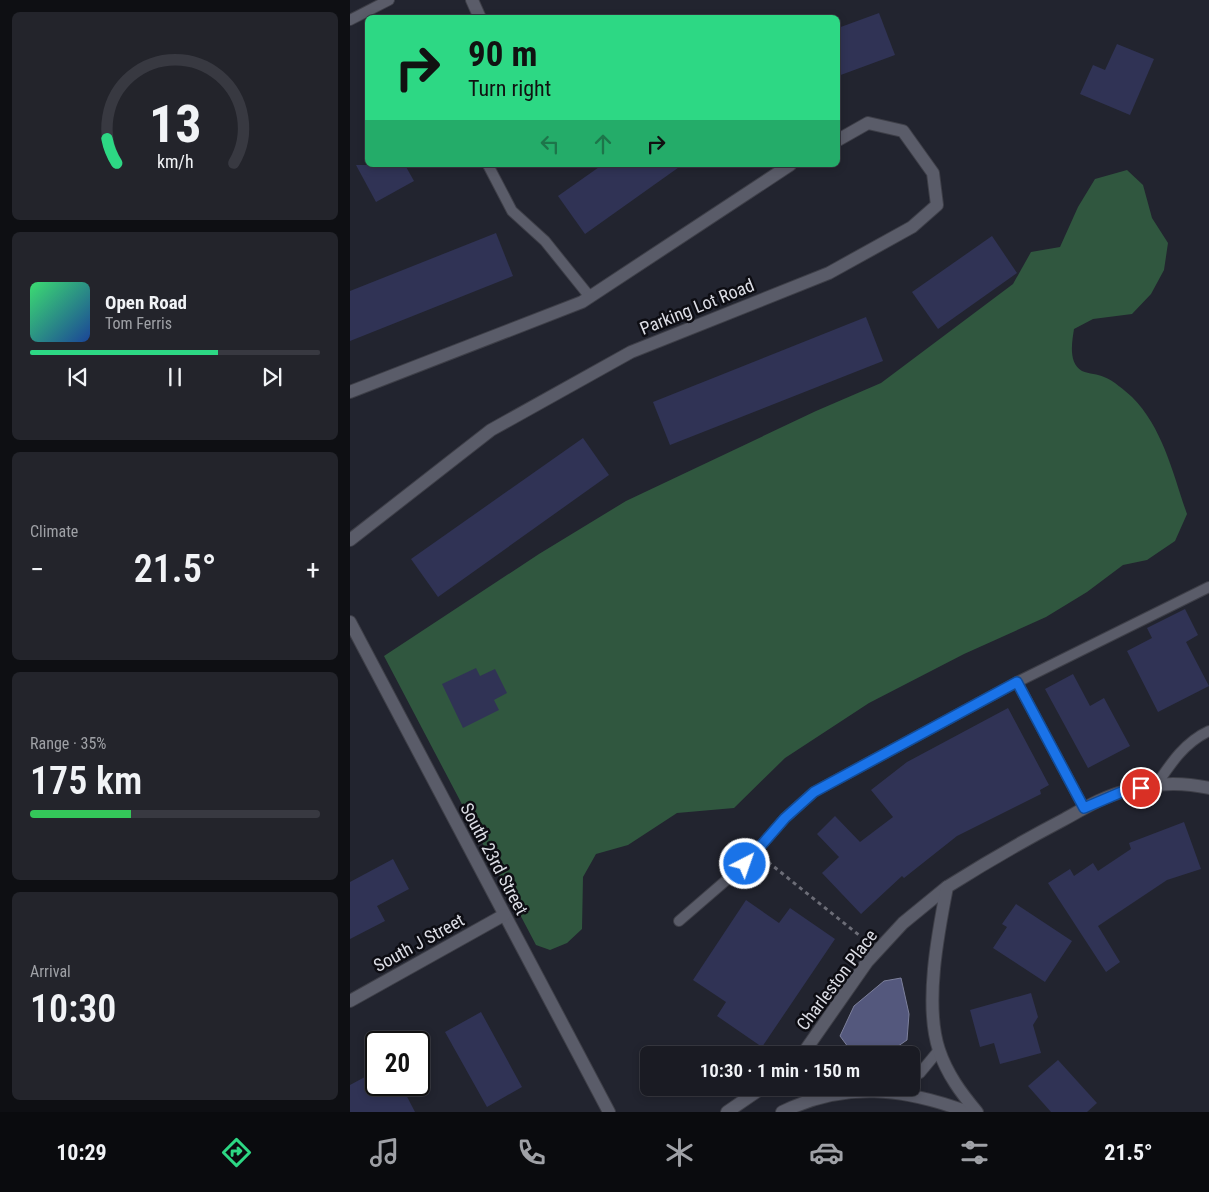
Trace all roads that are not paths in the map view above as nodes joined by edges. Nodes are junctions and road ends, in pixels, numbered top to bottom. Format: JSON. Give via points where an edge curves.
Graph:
{"nodes":[{"id":1,"x":389,"y":0,"type":"edge"},
{"id":2,"x":472,"y":0,"type":"edge"},
{"id":3,"x":479,"y":15,"type":"edge"},
{"id":4,"x":350,"y":20,"type":"edge"},
{"id":5,"x":840,"y":139,"type":"edge"},
{"id":6,"x":489,"y":167,"type":"edge"},
{"id":7,"x":787,"y":167,"type":"edge"},
{"id":8,"x":590,"y":297,"type":"junction"},
{"id":9,"x":350,"y":392,"type":"edge"},
{"id":10,"x":350,"y":540,"type":"edge"},
{"id":11,"x":1209,"y":587,"type":"edge"},
{"id":12,"x":350,"y":622,"type":"edge"},
{"id":13,"x":1017,"y":682,"type":"junction"},
{"id":14,"x":1209,"y":731,"type":"edge"},
{"id":15,"x":1157,"y":784,"type":"junction"},
{"id":16,"x":1209,"y":788,"type":"edge"},
{"id":17,"x":1084,"y":808,"type":"junction"},
{"id":18,"x":947,"y":887,"type":"junction"},
{"id":19,"x":504,"y":915,"type":"junction"},
{"id":20,"x":679,"y":921,"type":"dead end"},
{"id":21,"x":350,"y":1001,"type":"edge"},
{"id":22,"x":810,"y":1046,"type":"edge"},
{"id":23,"x":939,"y":1050,"type":"junction"},
{"id":24,"x":920,"y":1073,"type":"edge"},
{"id":25,"x":751,"y":1096,"type":"edge"},
{"id":26,"x":822,"y":1096,"type":"edge"},
{"id":27,"x":920,"y":1096,"type":"edge"},
{"id":28,"x":609,"y":1112,"type":"edge"},
{"id":29,"x":728,"y":1112,"type":"edge"},
{"id":30,"x":782,"y":1112,"type":"edge"},
{"id":31,"x":968,"y":1112,"type":"edge"},
{"id":32,"x":977,"y":1112,"type":"edge"}],
"edges":[{"from":1,"to":4,"type":"lane"},
{"from":2,"to":3,"type":"street"},
{"from":5,"to":10,"type":"street","name":"Parking Lot Road","via":[[868,124],[903,131],[933,173],[937,204],[912,227],[829,273],[631,352],[491,430]]},
{"from":6,"to":8,"type":"lane","via":[[512,211],[544,241]]},
{"from":7,"to":8,"type":"street"},
{"from":8,"to":9,"type":"street"},
{"from":11,"to":13,"type":"lane"},
{"from":12,"to":19,"type":"street","name":"South 23rd Street"},
{"from":13,"to":17,"type":"lane"},
{"from":13,"to":20,"type":"lane","via":[[814,792],[785,818],[756,852]]},
{"from":14,"to":15,"type":"lane","via":[[1197,736],[1175,757]]},
{"from":15,"to":16,"type":"street","name":"Charleston Place"},
{"from":15,"to":17,"type":"street","name":"Charleston Place","via":[[1124,791]]},
{"from":17,"to":18,"type":"street","name":"Charleston Place","via":[[1001,852]]},
{"from":18,"to":22,"type":"street","name":"Charleston Place","via":[[903,924],[867,962]]},
{"from":18,"to":23,"type":"street","via":[[935,966],[933,1012]]},
{"from":19,"to":21,"type":"street","name":"South J Street"},
{"from":19,"to":28,"type":"street","name":"South 23rd Street"},
{"from":23,"to":24,"type":"lane"},
{"from":23,"to":32,"type":"street","via":[[956,1087]]},
{"from":25,"to":29,"type":"street"},
{"from":26,"to":30,"type":"street"},
{"from":27,"to":31,"type":"street"}]}
